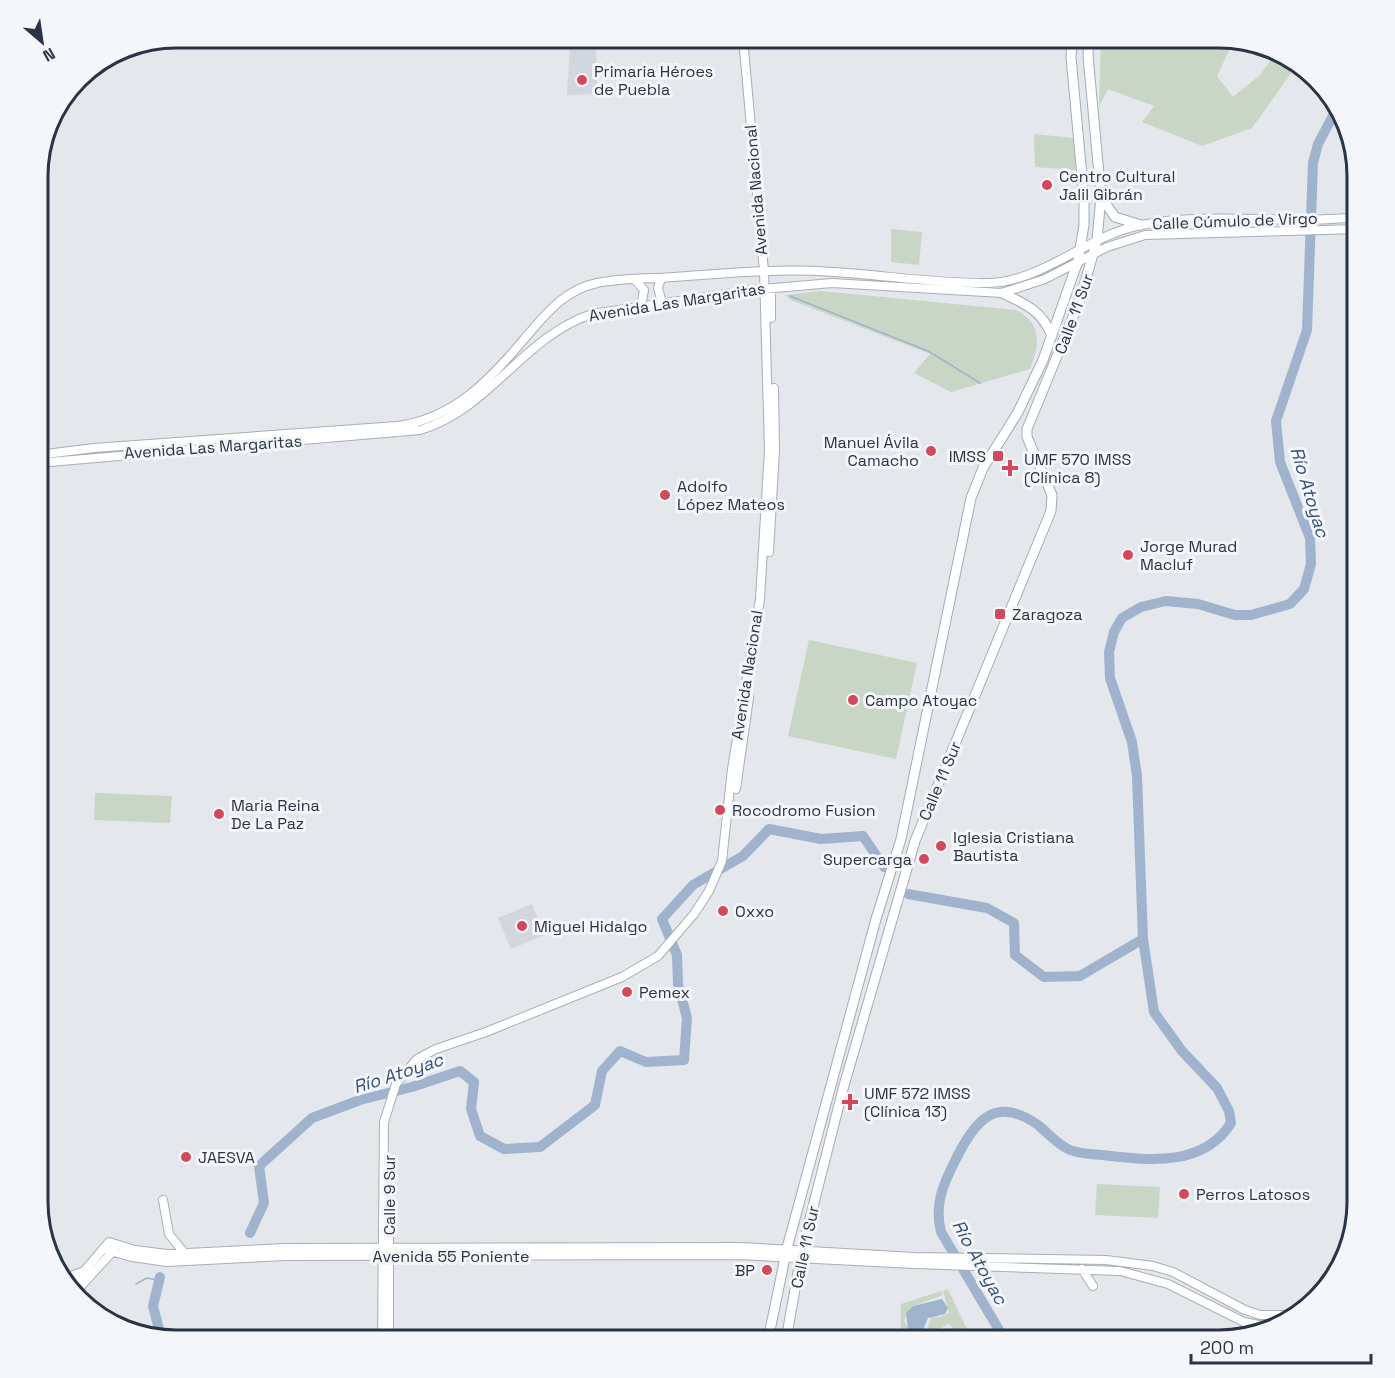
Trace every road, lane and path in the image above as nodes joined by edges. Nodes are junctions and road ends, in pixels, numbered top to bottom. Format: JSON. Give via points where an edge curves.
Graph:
{"nodes":[{"id":1,"x":744,"y":48,"type":"edge"},
{"id":2,"x":1071,"y":48,"type":"edge"},
{"id":3,"x":1088,"y":48,"type":"edge"},
{"id":4,"x":1101,"y":196,"type":"junction"},
{"id":5,"x":1347,"y":217,"type":"edge"},
{"id":6,"x":1141,"y":225,"type":"junction"},
{"id":7,"x":1347,"y":229,"type":"edge"},
{"id":8,"x":1098,"y":240,"type":"junction"},
{"id":9,"x":1080,"y":248,"type":"junction"},
{"id":10,"x":1095,"y":253,"type":"junction"},
{"id":11,"x":1078,"y":261,"type":"junction"},
{"id":12,"x":764,"y":271,"type":"junction"},
{"id":13,"x":661,"y":278,"type":"junction"},
{"id":14,"x":635,"y":280,"type":"junction"},
{"id":15,"x":768,"y":288,"type":"junction"},
{"id":16,"x":1002,"y":293,"type":"junction"},
{"id":17,"x":1066,"y":299,"type":"junction"},
{"id":18,"x":1080,"y":300,"type":"junction"},
{"id":19,"x":662,"y":303,"type":"junction"},
{"id":20,"x":641,"y":306,"type":"junction"},
{"id":21,"x":1052,"y":336,"type":"junction"},
{"id":22,"x":48,"y":454,"type":"edge"},
{"id":23,"x":48,"y":462,"type":"edge"},
{"id":24,"x":386,"y":1122,"type":"joint"},
{"id":25,"x":163,"y":1200,"type":"dead end"},
{"id":26,"x":108,"y":1248,"type":"junction"},
{"id":27,"x":386,"y":1252,"type":"junction"},
{"id":28,"x":786,"y":1252,"type":"junction"},
{"id":29,"x":185,"y":1254,"type":"junction"},
{"id":30,"x":801,"y":1255,"type":"junction"},
{"id":31,"x":998,"y":1262,"type":"junction"},
{"id":32,"x":98,"y":1266,"type":"junction"},
{"id":33,"x":1082,"y":1269,"type":"junction"},
{"id":34,"x":81,"y":1272,"type":"junction"},
{"id":35,"x":71,"y":1276,"type":"edge"},
{"id":36,"x":76,"y":1282,"type":"edge"},
{"id":37,"x":77,"y":1283,"type":"edge"},
{"id":38,"x":1093,"y":1286,"type":"dead end"},
{"id":39,"x":1276,"y":1317,"type":"edge"},
{"id":40,"x":1256,"y":1324,"type":"edge"},
{"id":41,"x":382,"y":1330,"type":"edge"},
{"id":42,"x":389,"y":1330,"type":"edge"},
{"id":43,"x":770,"y":1330,"type":"edge"},
{"id":44,"x":788,"y":1330,"type":"edge"}],
"edges":[{"from":1,"to":12,"type":"main road","name":"Avenida Nacional"},
{"from":2,"to":9,"type":"main road","name":"Calle 11 Sur","via":[[1084,198]]},
{"from":3,"to":4,"type":"main road","name":"Calle 11 Sur"},
{"from":4,"to":6,"type":"main road","via":[[1115,217]]},
{"from":4,"to":8,"type":"main road","name":"Calle 11 Sur"},
{"from":5,"to":6,"type":"main road","name":"Calle Cúmulo de Virgo"},
{"from":6,"to":8,"type":"main road","name":"Calle Cúmulo de Virgo"},
{"from":7,"to":10,"type":"main road","name":"Calle Cúmulo de Virgo","via":[[1145,235]]},
{"from":8,"to":9,"type":"main road","name":"Calle Cúmulo de Virgo"},
{"from":8,"to":10,"type":"main road","name":"Calle 11 Sur"},
{"from":9,"to":11,"type":"main road","name":"Calle 11 Sur"},
{"from":9,"to":12,"type":"main road","name":"Avenida Las Margaritas","via":[[1041,269],[994,283]]},
{"from":10,"to":11,"type":"main road","name":"Avenida Las Margaritas"},
{"from":10,"to":18,"type":"main road","name":"Calle 11 Sur"},
{"from":11,"to":16,"type":"main road","name":"Avenida Las Margaritas","via":[[1045,279]]},
{"from":11,"to":17,"type":"main road","name":"Calle 11 Sur"},
{"from":12,"to":13,"type":"main road","name":"Avenida Las Margaritas"},
{"from":12,"to":15,"type":"main road","name":"Avenida Nacional"},
{"from":13,"to":14,"type":"main road","name":"Avenida Las Margaritas"},
{"from":13,"to":19,"type":"main road","via":[[658,288]]},
{"from":14,"to":20,"type":"main road","via":[[644,290]]},
{"from":14,"to":22,"type":"main road","name":"Avenida Las Margaritas","via":[[598,283],[567,295],[461,403],[422,422]]},
{"from":15,"to":16,"type":"main road","name":"Avenida Las Margaritas","via":[[832,282]]},
{"from":15,"to":19,"type":"main road","name":"Avenida Las Margaritas"},
{"from":15,"to":24,"type":"main road","name":"Avenida Nacional","via":[[770,418],[760,599],[732,769],[724,861],[712,891],[660,958],[613,981],[417,1059],[399,1085]]},
{"from":16,"to":21,"type":"main road","via":[[1037,311]]},
{"from":17,"to":18,"type":"main road"},
{"from":17,"to":21,"type":"main road","name":"Calle 11 Sur"},
{"from":18,"to":30,"type":"main road","name":"Calle 11 Sur","via":[[1027,429],[1052,495],[1051,512],[915,841],[843,1089]]},
{"from":19,"to":20,"type":"main road","name":"Avenida Las Margaritas"},
{"from":20,"to":23,"type":"main road","name":"Avenida Las Margaritas","via":[[591,314],[569,323],[549,335],[469,406],[437,426]]},
{"from":21,"to":28,"type":"main road","name":"Calle 11 Sur","via":[[1017,414],[983,468],[971,498],[901,839]]},
{"from":24,"to":27,"type":"main road","name":"Calle 9 Sur"},
{"from":25,"to":29,"type":"main road","via":[[169,1234]]},
{"from":26,"to":27,"type":"main road","name":"Avenida 55 Poniente","via":[[167,1262]]},
{"from":26,"to":29,"type":"main road","name":"Avenida 55 Poniente","via":[[118,1245],[153,1253]]},
{"from":26,"to":32,"type":"main road"},
{"from":26,"to":34,"type":"main road"},
{"from":27,"to":28,"type":"main road","name":"Avenida 55 Poniente"},
{"from":27,"to":29,"type":"main road","name":"Avenida 55 Poniente","via":[[285,1248]]},
{"from":27,"to":41,"type":"main road","name":"Calle 9 Sur"},
{"from":27,"to":42,"type":"main road","name":"Calle 9 Sur"},
{"from":28,"to":30,"type":"main road","name":"Avenida 55 Poniente"},
{"from":28,"to":43,"type":"main road","name":"Calle 11 Sur"},
{"from":30,"to":31,"type":"main road","name":"Avenida 55 Poniente"},
{"from":30,"to":44,"type":"main road","name":"Calle 11 Sur"},
{"from":31,"to":33,"type":"main road"},
{"from":31,"to":39,"type":"main road","via":[[1106,1260],[1153,1266],[1191,1280],[1245,1310]]},
{"from":32,"to":34,"type":"street"},
{"from":32,"to":37,"type":"main road"},
{"from":33,"to":38,"type":"main road"},
{"from":33,"to":40,"type":"main road","via":[[1120,1271],[1168,1284]]},
{"from":34,"to":35,"type":"street"},
{"from":34,"to":36,"type":"main road"}]}
